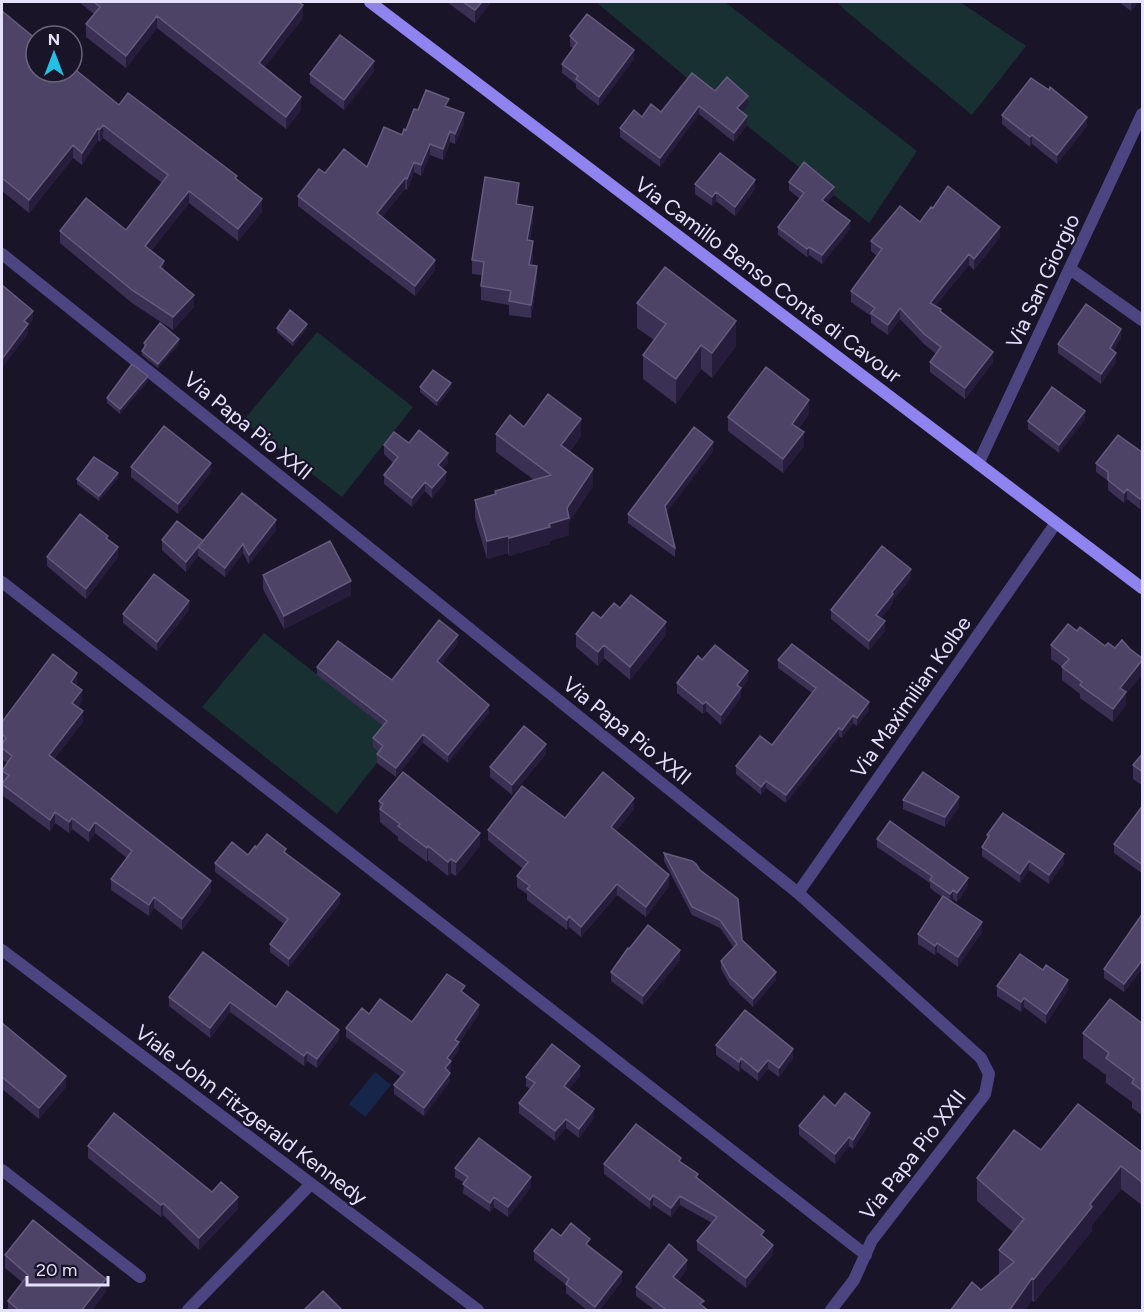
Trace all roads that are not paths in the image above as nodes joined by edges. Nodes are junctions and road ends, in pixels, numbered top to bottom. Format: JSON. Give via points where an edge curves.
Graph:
{"nodes":[{"id":1,"x":370,"y":2,"type":"edge"},
{"id":2,"x":1143,"y":114,"type":"edge"},
{"id":3,"x":2,"y":254,"type":"edge"},
{"id":4,"x":1070,"y":269,"type":"junction"},
{"id":5,"x":1143,"y":320,"type":"edge"},
{"id":6,"x":978,"y":464,"type":"junction"},
{"id":7,"x":1056,"y":523,"type":"junction"},
{"id":8,"x":2,"y":582,"type":"edge"},
{"id":9,"x":1143,"y":588,"type":"edge"},
{"id":10,"x":798,"y":893,"type":"junction"},
{"id":11,"x":2,"y":950,"type":"edge"},
{"id":12,"x":2,"y":1170,"type":"edge"},
{"id":13,"x":310,"y":1184,"type":"junction"},
{"id":14,"x":866,"y":1254,"type":"junction"},
{"id":15,"x":140,"y":1277,"type":"dead end"},
{"id":16,"x":188,"y":1311,"type":"edge"},
{"id":17,"x":478,"y":1311,"type":"edge"},
{"id":18,"x":831,"y":1311,"type":"edge"}],
"edges":[{"from":1,"to":6,"type":"street","name":"Via Camillo Benso Conte di Cavour"},
{"from":2,"to":4,"type":"street","name":"Via San Giorgio"},
{"from":3,"to":10,"type":"street","name":"Via Papa Pio XXII"},
{"from":4,"to":5,"type":"street"},
{"from":4,"to":6,"type":"street","name":"Via San Giorgio"},
{"from":6,"to":7,"type":"street","name":"Via Camillo Benso Conte di Cavour"},
{"from":7,"to":9,"type":"street","name":"Via Camillo Benso Conte di Cavour"},
{"from":7,"to":10,"type":"street","name":"Via Maximilian Kolbe"},
{"from":8,"to":14,"type":"street"},
{"from":10,"to":14,"type":"street","name":"Via Papa Pio XXII","via":[[981,1058],[989,1074],[985,1094],[872,1240]]},
{"from":11,"to":13,"type":"street","name":"Viale John Fitzgerald Kennedy"},
{"from":12,"to":15,"type":"street"},
{"from":13,"to":16,"type":"street"},
{"from":13,"to":17,"type":"street","name":"Viale John Fitzgerald Kennedy"},
{"from":14,"to":18,"type":"street","name":"Via Papa Pio XXII","via":[[854,1280]]}]}
